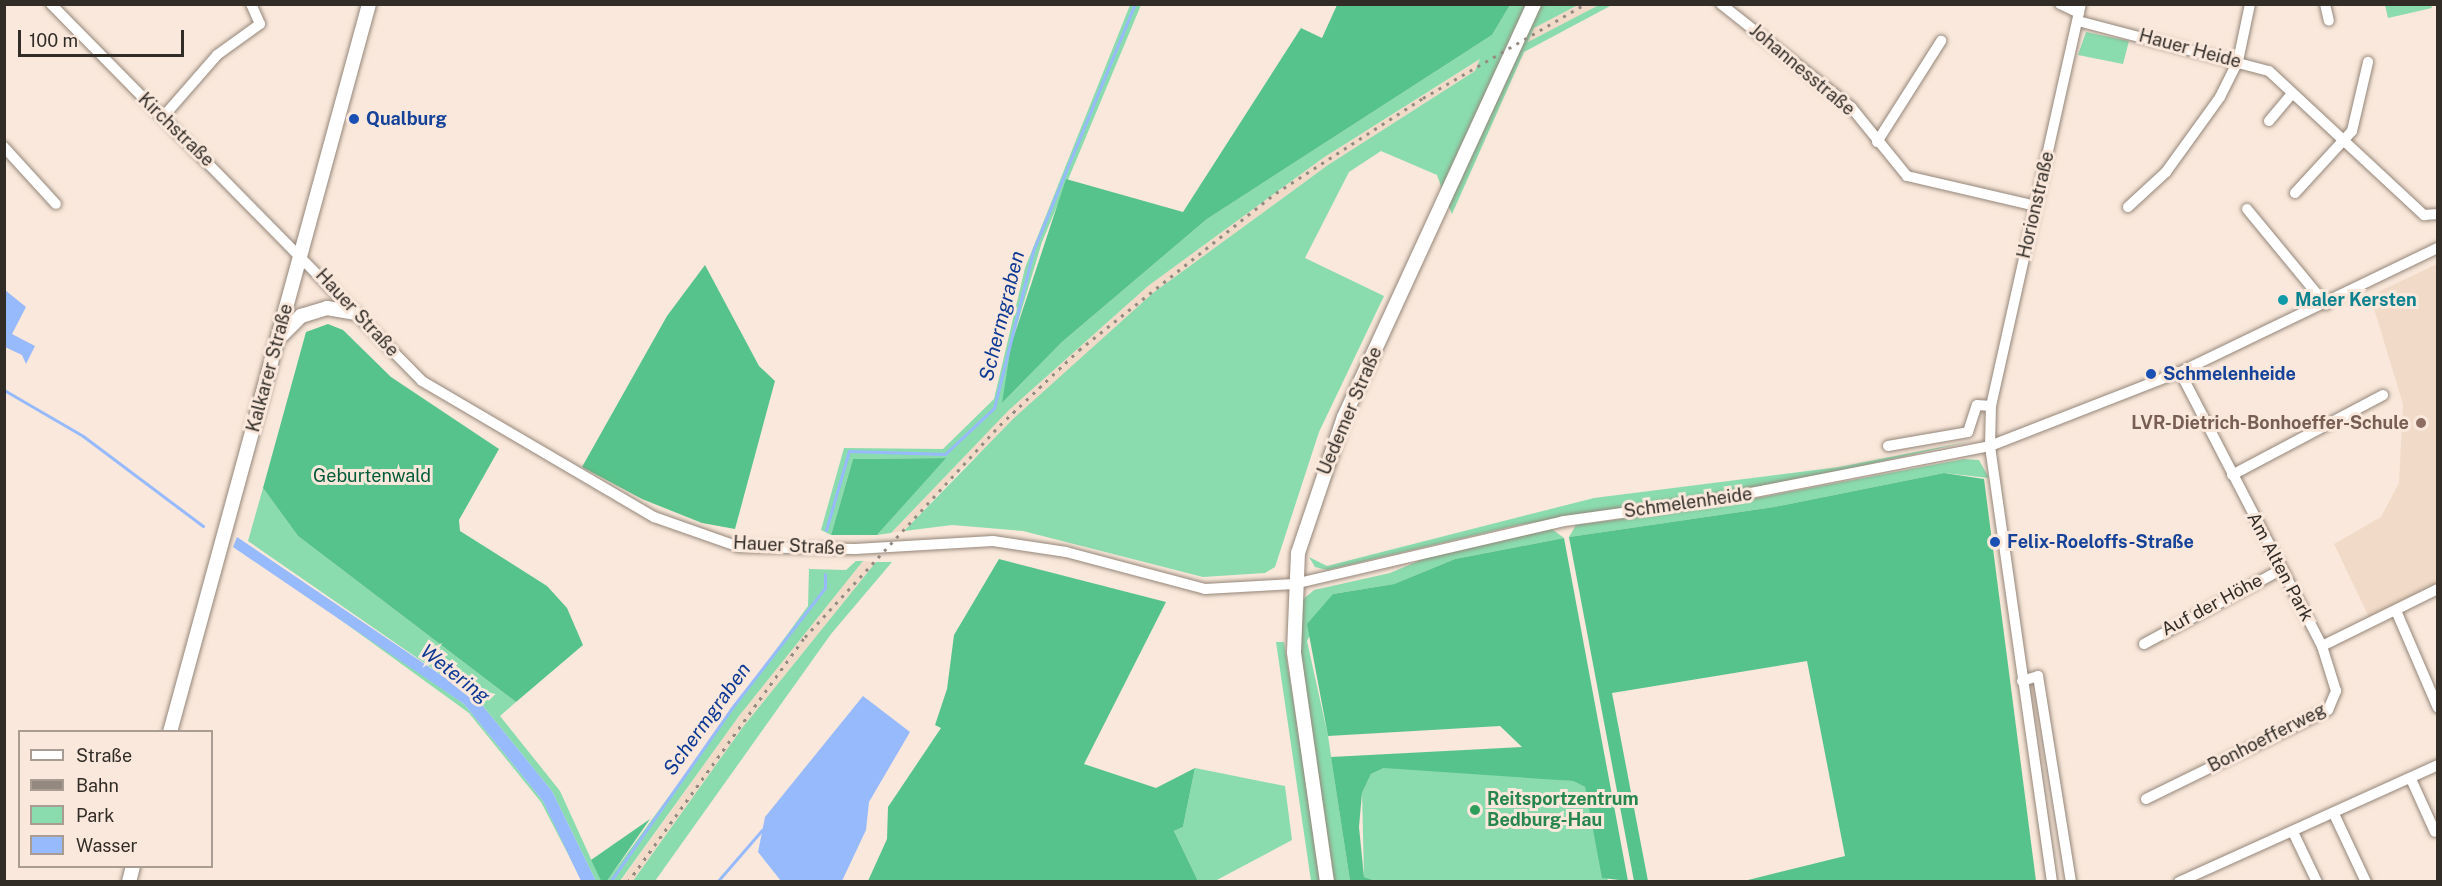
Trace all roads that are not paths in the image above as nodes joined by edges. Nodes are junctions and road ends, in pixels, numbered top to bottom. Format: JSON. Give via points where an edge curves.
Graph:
{"nodes":[{"id":1,"x":51,"y":4,"type":"edge"},
{"id":2,"x":251,"y":4,"type":"edge"},
{"id":3,"x":369,"y":4,"type":"edge"},
{"id":4,"x":1534,"y":4,"type":"edge"},
{"id":5,"x":1721,"y":4,"type":"edge"},
{"id":6,"x":2060,"y":4,"type":"edge"},
{"id":7,"x":2250,"y":4,"type":"edge"},
{"id":8,"x":2325,"y":4,"type":"edge"},
{"id":9,"x":2079,"y":13,"type":"edge"},
{"id":10,"x":2329,"y":21,"type":"dead end"},
{"id":11,"x":1941,"y":41,"type":"dead end"},
{"id":12,"x":2238,"y":61,"type":"junction"},
{"id":13,"x":2368,"y":62,"type":"dead end"},
{"id":14,"x":2292,"y":95,"type":"junction"},
{"id":15,"x":163,"y":117,"type":"junction"},
{"id":16,"x":2269,"y":121,"type":"dead end"},
{"id":17,"x":2340,"y":139,"type":"junction"},
{"id":18,"x":1877,"y":142,"type":"junction"},
{"id":19,"x":4,"y":147,"type":"edge"},
{"id":20,"x":2295,"y":194,"type":"dead end"},
{"id":21,"x":56,"y":204,"type":"dead end"},
{"id":22,"x":2036,"y":206,"type":"junction"},
{"id":23,"x":2128,"y":207,"type":"dead end"},
{"id":24,"x":2247,"y":209,"type":"dead end"},
{"id":25,"x":2438,"y":214,"type":"edge"},
{"id":26,"x":2438,"y":248,"type":"edge"},
{"id":27,"x":302,"y":255,"type":"junction"},
{"id":28,"x":2326,"y":305,"type":"junction"},
{"id":29,"x":355,"y":313,"type":"junction"},
{"id":30,"x":279,"y":337,"type":"junction"},
{"id":31,"x":2180,"y":372,"type":"junction"},
{"id":32,"x":2383,"y":395,"type":"dead end"},
{"id":33,"x":1991,"y":406,"type":"junction"},
{"id":34,"x":1888,"y":446,"type":"dead end"},
{"id":35,"x":1990,"y":446,"type":"junction"},
{"id":36,"x":2232,"y":475,"type":"junction"},
{"id":37,"x":2282,"y":569,"type":"junction"},
{"id":38,"x":1294,"y":584,"type":"junction"},
{"id":39,"x":2438,"y":590,"type":"edge"},
{"id":40,"x":2397,"y":613,"type":"junction"},
{"id":41,"x":2144,"y":644,"type":"dead end"},
{"id":42,"x":2322,"y":646,"type":"junction"},
{"id":43,"x":2022,"y":681,"type":"junction"},
{"id":44,"x":2438,"y":708,"type":"edge"},
{"id":45,"x":171,"y":730,"type":"edge"},
{"id":46,"x":2438,"y":765,"type":"edge"},
{"id":47,"x":2411,"y":779,"type":"junction"},
{"id":48,"x":2146,"y":799,"type":"dead end"},
{"id":49,"x":2334,"y":814,"type":"junction"},
{"id":50,"x":2293,"y":832,"type":"junction"},
{"id":51,"x":2435,"y":832,"type":"dead end"},
{"id":52,"x":1328,"y":882,"type":"edge"},
{"id":53,"x":2052,"y":882,"type":"edge"},
{"id":54,"x":2071,"y":882,"type":"edge"},
{"id":55,"x":2179,"y":882,"type":"edge"},
{"id":56,"x":2317,"y":882,"type":"edge"},
{"id":57,"x":2367,"y":882,"type":"edge"}],
"edges":[{"from":1,"to":15,"type":"street","name":"Kirchstraße"},
{"from":2,"to":15,"type":"street","via":[[260,24],[217,55]]},
{"from":3,"to":27,"type":"main road","name":"Kalkarer Straße"},
{"from":4,"to":38,"type":"main road","name":"Uedemer Straße","via":[[1344,417],[1298,553]]},
{"from":5,"to":18,"type":"street","name":"Johannesstraße","via":[[1851,107]]},
{"from":6,"to":9,"type":"street","name":"Hauer Heide"},
{"from":7,"to":12,"type":"street"},
{"from":8,"to":10,"type":"street"},
{"from":9,"to":12,"type":"street","name":"Hauer Heide"},
{"from":9,"to":22,"type":"street","name":"Horionstraße"},
{"from":11,"to":18,"type":"street"},
{"from":12,"to":14,"type":"street","name":"Hauer Heide","via":[[2269,71]]},
{"from":12,"to":23,"type":"street","via":[[2187,147]]},
{"from":13,"to":17,"type":"street","via":[[2352,131]]},
{"from":14,"to":16,"type":"street"},
{"from":14,"to":17,"type":"street","name":"Hauer Heide"},
{"from":15,"to":27,"type":"street","name":"Kirchstraße"},
{"from":17,"to":20,"type":"street"},
{"from":17,"to":25,"type":"street","name":"Hauer Heide","via":[[2424,215]]},
{"from":18,"to":22,"type":"street","name":"Johannesstraße","via":[[1907,176]]},
{"from":19,"to":21,"type":"street"},
{"from":22,"to":33,"type":"street","name":"Horionstraße"},
{"from":24,"to":28,"type":"street"},
{"from":26,"to":28,"type":"street","name":"Schmelenheide"},
{"from":27,"to":29,"type":"street","name":"Hauer Straße"},
{"from":27,"to":30,"type":"main road","name":"Kalkarer Straße"},
{"from":28,"to":31,"type":"street","name":"Schmelenheide"},
{"from":29,"to":30,"type":"main road","via":[[327,308],[301,316]]},
{"from":29,"to":38,"type":"street","name":"Hauer Straße","via":[[422,381],[558,465],[698,536],[776,549],[993,541],[1066,552],[1206,589]]},
{"from":30,"to":45,"type":"main road","name":"Kalkarer Straße"},
{"from":31,"to":35,"type":"street","name":"Schmelenheide"},
{"from":31,"to":36,"type":"street","name":"Am Alten Park"},
{"from":32,"to":36,"type":"street"},
{"from":33,"to":34,"type":"street","via":[[1977,405],[1968,432]]},
{"from":33,"to":35,"type":"street","name":"Horionstraße"},
{"from":35,"to":38,"type":"street","name":"Schmelenheide","via":[[1715,500],[1564,521]]},
{"from":35,"to":43,"type":"street"},
{"from":36,"to":37,"type":"street","name":"Am Alten Park"},
{"from":37,"to":41,"type":"street","name":"Auf der Höhe"},
{"from":37,"to":42,"type":"street","name":"Am Alten Park"},
{"from":38,"to":52,"type":"main road","name":"Uedemer Straße","via":[[1294,652]]},
{"from":39,"to":40,"type":"street"},
{"from":40,"to":42,"type":"street"},
{"from":40,"to":44,"type":"street"},
{"from":42,"to":48,"type":"street","name":"Bonhoefferweg","via":[[2336,691],[2328,710]]},
{"from":43,"to":53,"type":"street"},
{"from":43,"to":54,"type":"street","via":[[2038,676]]},
{"from":46,"to":47,"type":"street"},
{"from":47,"to":49,"type":"street"},
{"from":47,"to":51,"type":"street"},
{"from":49,"to":50,"type":"street"},
{"from":49,"to":57,"type":"street"},
{"from":50,"to":55,"type":"street"},
{"from":50,"to":56,"type":"street"}]}
